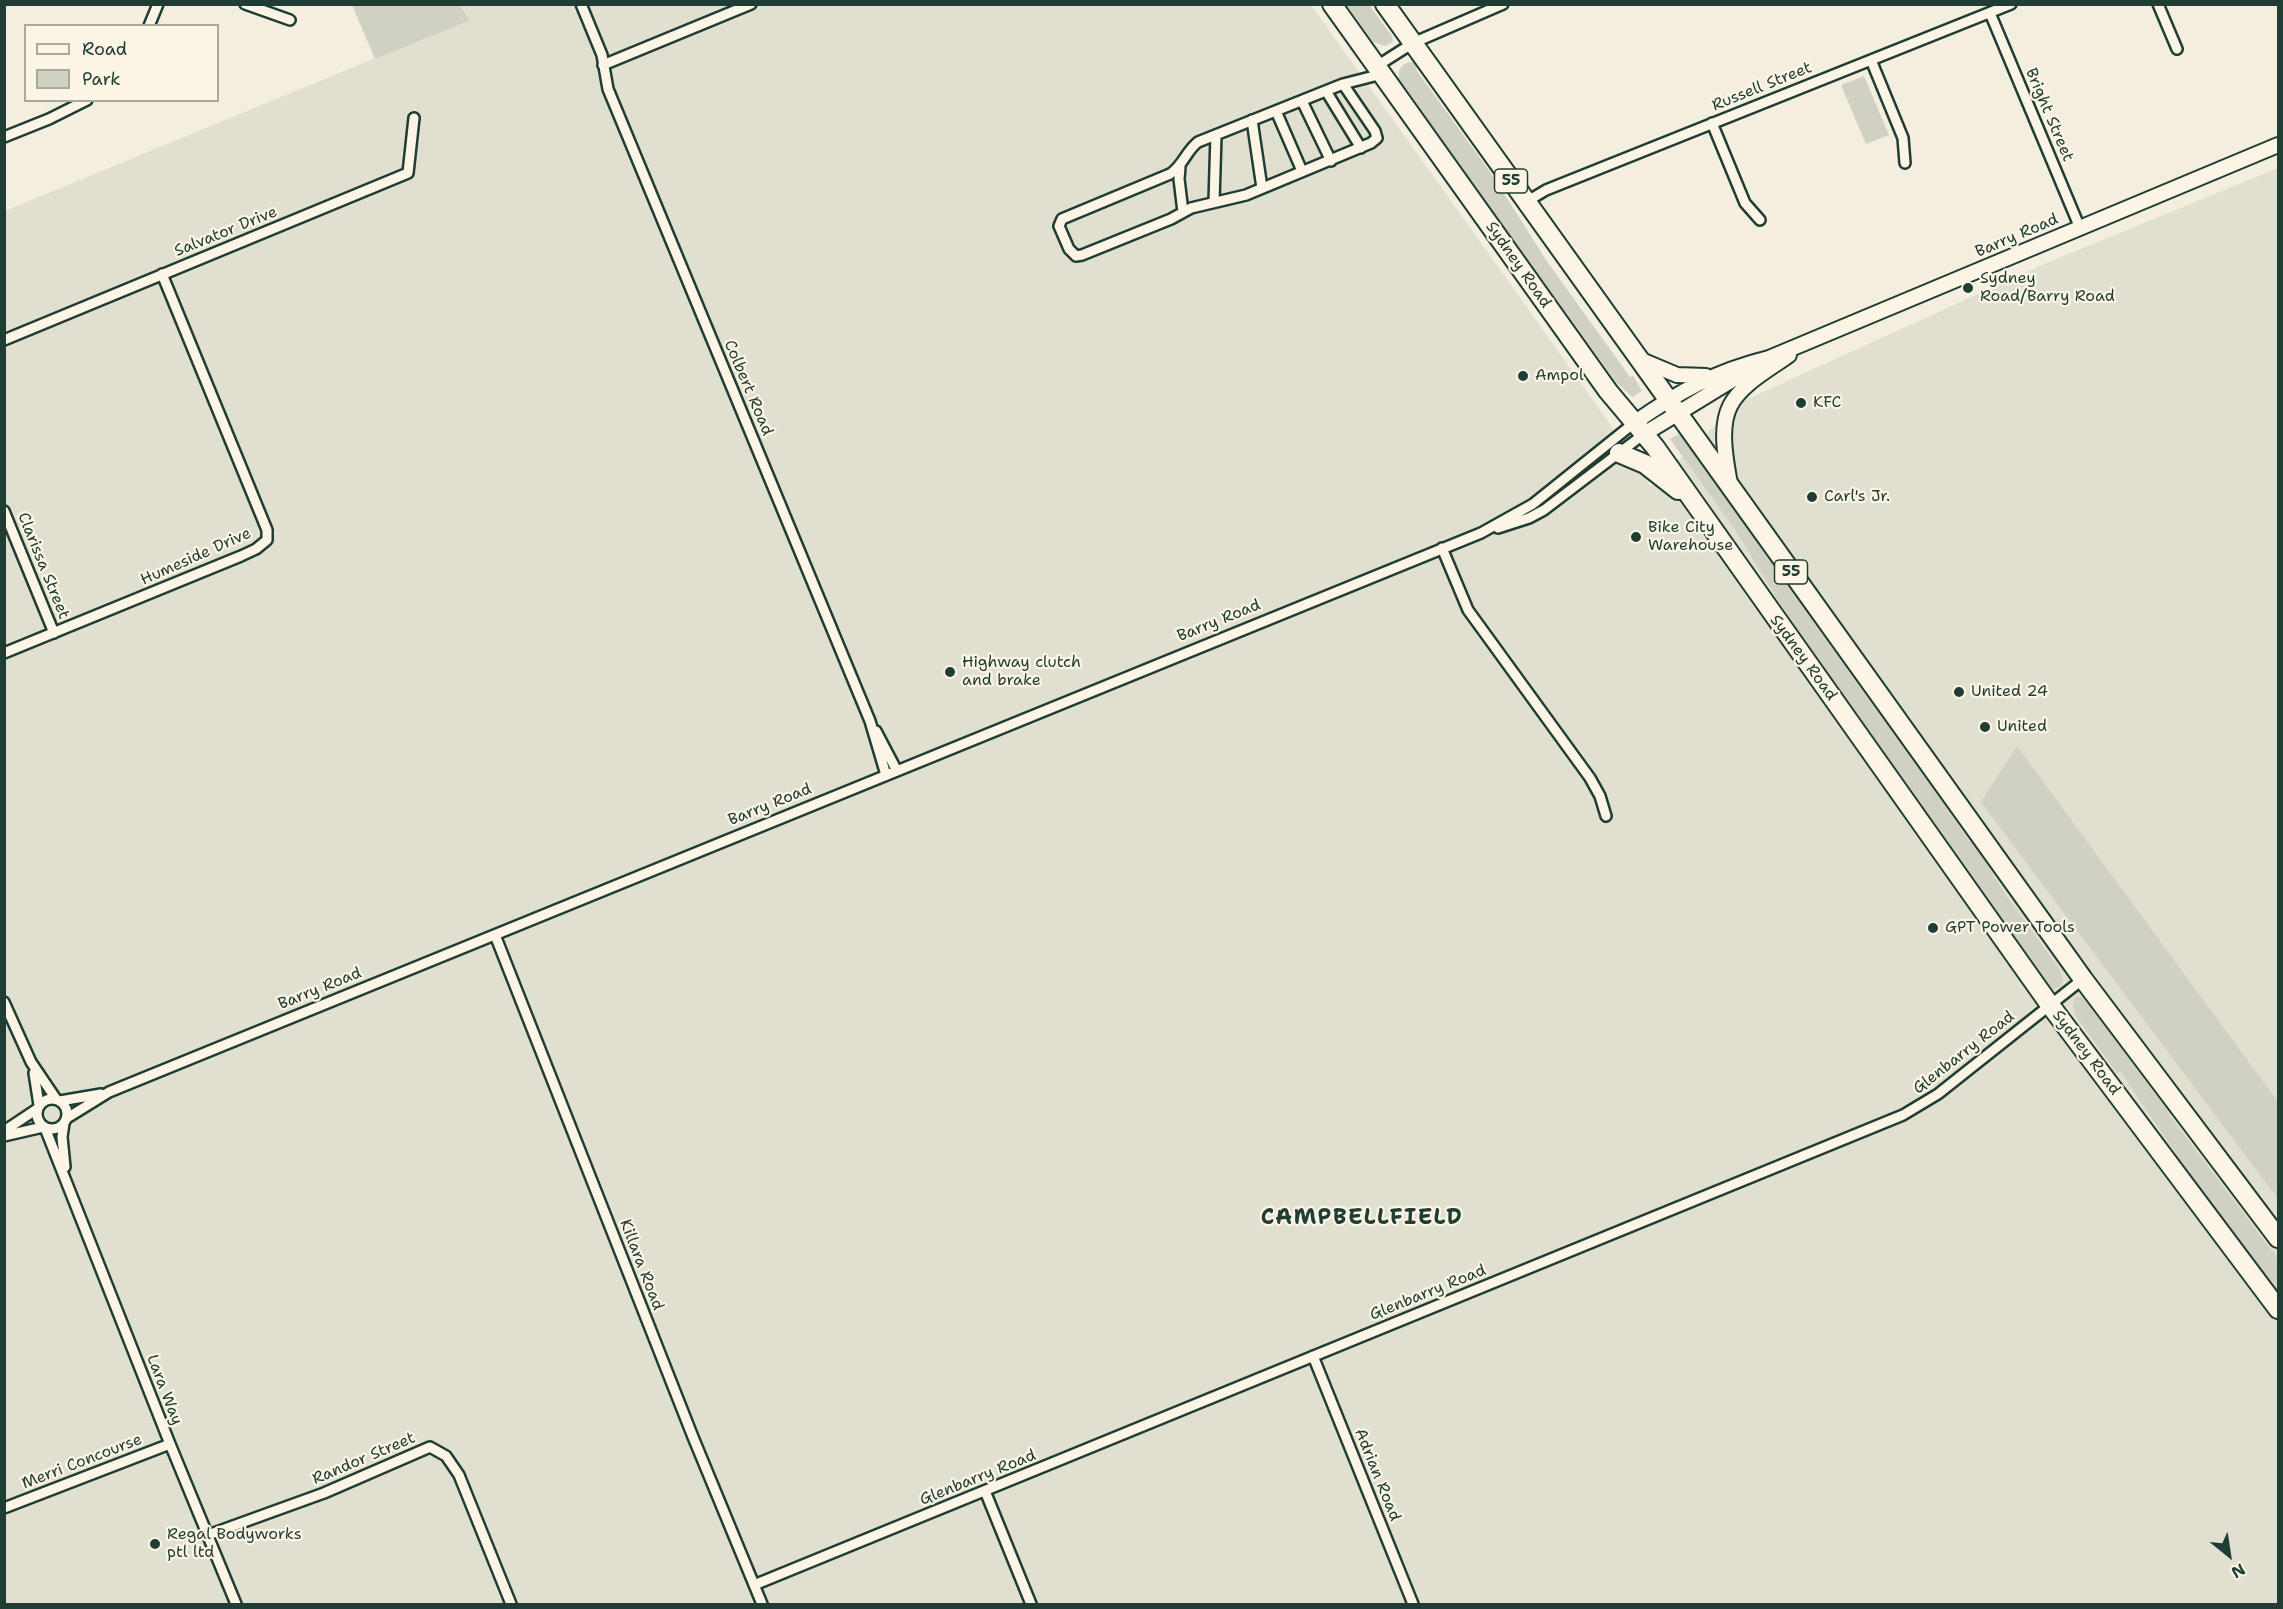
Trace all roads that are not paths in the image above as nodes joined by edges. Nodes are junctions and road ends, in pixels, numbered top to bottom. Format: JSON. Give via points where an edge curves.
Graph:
{"nodes":[{"id":1,"x":158,"y":4,"type":"edge"},
{"id":2,"x":244,"y":4,"type":"edge"},
{"id":3,"x":581,"y":4,"type":"edge"},
{"id":4,"x":751,"y":4,"type":"edge"},
{"id":5,"x":1332,"y":4,"type":"edge"},
{"id":6,"x":1385,"y":4,"type":"edge"},
{"id":7,"x":1503,"y":4,"type":"edge"},
{"id":8,"x":2011,"y":4,"type":"edge"},
{"id":9,"x":2158,"y":4,"type":"edge"},
{"id":10,"x":1990,"y":13,"type":"junction"},
{"id":11,"x":290,"y":20,"type":"dead end"},
{"id":12,"x":150,"y":24,"type":"edge"},
{"id":13,"x":1413,"y":43,"type":"junction"},
{"id":14,"x":2177,"y":50,"type":"dead end"},
{"id":15,"x":1870,"y":60,"type":"junction"},
{"id":16,"x":603,"y":65,"type":"junction"},
{"id":17,"x":1380,"y":70,"type":"junction"},
{"id":18,"x":1343,"y":84,"type":"junction"},
{"id":19,"x":1326,"y":91,"type":"junction"},
{"id":20,"x":1302,"y":101,"type":"junction"},
{"id":21,"x":83,"y":102,"type":"edge"},
{"id":22,"x":1276,"y":111,"type":"junction"},
{"id":23,"x":414,"y":118,"type":"dead end"},
{"id":24,"x":1252,"y":120,"type":"junction"},
{"id":25,"x":1712,"y":123,"type":"junction"},
{"id":26,"x":1216,"y":135,"type":"junction"},
{"id":27,"x":4,"y":137,"type":"edge"},
{"id":28,"x":2278,"y":145,"type":"edge"},
{"id":29,"x":1361,"y":148,"type":"junction"},
{"id":30,"x":1331,"y":161,"type":"junction"},
{"id":31,"x":1905,"y":163,"type":"dead end"},
{"id":32,"x":1180,"y":167,"type":"junction"},
{"id":33,"x":1302,"y":171,"type":"junction"},
{"id":34,"x":1262,"y":188,"type":"junction"},
{"id":35,"x":1215,"y":202,"type":"junction"},
{"id":36,"x":1526,"y":202,"type":"junction"},
{"id":37,"x":1183,"y":212,"type":"junction"},
{"id":38,"x":1760,"y":220,"type":"dead end"},
{"id":39,"x":2080,"y":228,"type":"junction"},
{"id":40,"x":162,"y":274,"type":"junction"},
{"id":41,"x":4,"y":340,"type":"edge"},
{"id":42,"x":1805,"y":343,"type":"junction"},
{"id":43,"x":1637,"y":358,"type":"junction"},
{"id":44,"x":1768,"y":358,"type":"junction"},
{"id":45,"x":1711,"y":376,"type":"junction"},
{"id":46,"x":1672,"y":406,"type":"junction"},
{"id":47,"x":1639,"y":428,"type":"junction"},
{"id":48,"x":1619,"y":453,"type":"junction"},
{"id":49,"x":1731,"y":488,"type":"junction"},
{"id":50,"x":1695,"y":505,"type":"junction"},
{"id":51,"x":4,"y":511,"type":"edge"},
{"id":52,"x":1481,"y":532,"type":"junction"},
{"id":53,"x":1442,"y":548,"type":"junction"},
{"id":54,"x":54,"y":633,"type":"junction"},
{"id":55,"x":4,"y":653,"type":"edge"},
{"id":56,"x":870,"y":721,"type":"junction"},
{"id":57,"x":897,"y":771,"type":"junction"},
{"id":58,"x":886,"y":775,"type":"junction"},
{"id":59,"x":1606,"y":816,"type":"dead end"},
{"id":60,"x":495,"y":935,"type":"junction"},
{"id":61,"x":2083,"y":979,"type":"junction"},
{"id":62,"x":4,"y":1002,"type":"edge"},
{"id":63,"x":2050,"y":1005,"type":"junction"},
{"id":64,"x":32,"y":1062,"type":"junction"},
{"id":65,"x":109,"y":1092,"type":"junction"},
{"id":66,"x":58,"y":1100,"type":"junction"},
{"id":67,"x":38,"y":1107,"type":"junction"},
{"id":68,"x":65,"y":1120,"type":"junction"},
{"id":69,"x":44,"y":1127,"type":"junction"},
{"id":70,"x":4,"y":1133,"type":"edge"},
{"id":71,"x":68,"y":1185,"type":"junction"},
{"id":72,"x":2278,"y":1238,"type":"edge"},
{"id":73,"x":2278,"y":1309,"type":"edge"},
{"id":74,"x":1312,"y":1356,"type":"junction"},
{"id":75,"x":170,"y":1444,"type":"junction"},
{"id":76,"x":985,"y":1491,"type":"junction"},
{"id":77,"x":4,"y":1508,"type":"edge"},
{"id":78,"x":208,"y":1535,"type":"junction"},
{"id":79,"x":754,"y":1585,"type":"junction"},
{"id":80,"x":236,"y":1605,"type":"edge"},
{"id":81,"x":511,"y":1605,"type":"edge"},
{"id":82,"x":762,"y":1605,"type":"edge"},
{"id":83,"x":1031,"y":1605,"type":"edge"},
{"id":84,"x":1413,"y":1605,"type":"edge"}],
"edges":[{"from":1,"to":12,"type":"street"},
{"from":2,"to":11,"type":"street"},
{"from":3,"to":16,"type":"street","name":"Colbert Road"},
{"from":4,"to":16,"type":"street"},
{"from":5,"to":17,"type":"highway","name":"Sydney Road","number":"55"},
{"from":6,"to":13,"type":"highway","number":"55"},
{"from":7,"to":13,"type":"street"},
{"from":8,"to":10,"type":"street","name":"Russell Street"},
{"from":9,"to":14,"type":"street"},
{"from":10,"to":15,"type":"street","name":"Russell Street"},
{"from":10,"to":39,"type":"street","name":"Bright Street"},
{"from":13,"to":17,"type":"street"},
{"from":13,"to":36,"type":"highway","number":"55"},
{"from":15,"to":25,"type":"street","name":"Russell Street"},
{"from":15,"to":31,"type":"street","via":[[1903,138]]},
{"from":16,"to":56,"type":"street","name":"Colbert Road","via":[[608,89]]},
{"from":17,"to":18,"type":"street"},
{"from":17,"to":47,"type":"highway","name":"Sydney Road","number":"55","via":[[1602,383]]},
{"from":18,"to":19,"type":"street"},
{"from":18,"to":29,"type":"street","via":[[1377,135],[1375,141]]},
{"from":19,"to":20,"type":"street"},
{"from":19,"to":29,"type":"street"},
{"from":20,"to":22,"type":"street"},
{"from":20,"to":30,"type":"street"},
{"from":21,"to":27,"type":"street"},
{"from":22,"to":24,"type":"street"},
{"from":22,"to":33,"type":"street"},
{"from":23,"to":40,"type":"street","name":"Salvator Drive","via":[[408,173]]},
{"from":24,"to":26,"type":"street"},
{"from":24,"to":34,"type":"street"},
{"from":25,"to":36,"type":"street","name":"Russell Street","via":[[1546,190]]},
{"from":25,"to":38,"type":"street","via":[[1745,203]]},
{"from":26,"to":32,"type":"street","via":[[1191,148]]},
{"from":26,"to":35,"type":"street"},
{"from":28,"to":39,"type":"main road","name":"Barry Road"},
{"from":29,"to":30,"type":"street"},
{"from":30,"to":33,"type":"street"},
{"from":32,"to":37,"type":"street"},
{"from":32,"to":37,"type":"street","via":[[1062,219],[1059,226],[1071,252],[1080,255]]},
{"from":33,"to":34,"type":"street"},
{"from":34,"to":35,"type":"street"},
{"from":35,"to":37,"type":"street"},
{"from":36,"to":43,"type":"highway","number":"55"},
{"from":39,"to":42,"type":"main road","name":"Barry Road"},
{"from":40,"to":41,"type":"street","name":"Salvator Drive"},
{"from":40,"to":54,"type":"street","name":"Humeside Drive","via":[[267,530],[267,540],[241,556]]},
{"from":42,"to":44,"type":"main road","name":"Barry Road"},
{"from":42,"to":49,"type":"main road","via":[[1745,388],[1730,405],[1725,431]]},
{"from":43,"to":45,"type":"main road","via":[[1677,375]]},
{"from":43,"to":46,"type":"highway","number":"55"},
{"from":44,"to":45,"type":"main road","name":"Barry Road"},
{"from":44,"to":46,"type":"main road","name":"Barry Road"},
{"from":45,"to":46,"type":"main road","name":"Barry Road"},
{"from":46,"to":47,"type":"main road","name":"Barry Road"},
{"from":46,"to":49,"type":"highway","number":"55"},
{"from":47,"to":48,"type":"street","name":"Barry Road"},
{"from":47,"to":50,"type":"highway","name":"Sydney Road","number":"55"},
{"from":47,"to":52,"type":"street","name":"Barry Road","via":[[1533,504]]},
{"from":48,"to":50,"type":"highway","via":[[1645,464]]},
{"from":48,"to":52,"type":"street","name":"Barry Road","via":[[1544,510]]},
{"from":49,"to":61,"type":"highway","number":"55"},
{"from":50,"to":63,"type":"highway","name":"Sydney Road","number":"55"},
{"from":51,"to":54,"type":"street","name":"Clarissa Street"},
{"from":52,"to":53,"type":"street","name":"Barry Road"},
{"from":53,"to":57,"type":"street","name":"Barry Road"},
{"from":53,"to":59,"type":"street","via":[[1468,610],[1590,778]]},
{"from":54,"to":55,"type":"street","name":"Humeside Drive"},
{"from":56,"to":57,"type":"street","name":"Colbert Road"},
{"from":56,"to":58,"type":"street","name":"Colbert Road"},
{"from":57,"to":58,"type":"street","name":"Barry Road"},
{"from":58,"to":60,"type":"street","name":"Barry Road"},
{"from":60,"to":65,"type":"street","name":"Barry Road"},
{"from":60,"to":79,"type":"street","name":"Killara Road"},
{"from":61,"to":63,"type":"street","name":"Glenbarry Road"},
{"from":61,"to":72,"type":"highway","number":"55"},
{"from":62,"to":64,"type":"street"},
{"from":63,"to":73,"type":"highway","name":"Sydney Road","number":"55"},
{"from":63,"to":74,"type":"street","name":"Glenbarry Road","via":[[1910,1112]]},
{"from":64,"to":66,"type":"street"},
{"from":64,"to":67,"type":"street"},
{"from":65,"to":66,"type":"street","name":"Barry Road"},
{"from":65,"to":68,"type":"street","name":"Barry Road"},
{"from":66,"to":67,"type":"street","via":[[46,1099]]},
{"from":66,"to":68,"type":"street","via":[[66,1109]]},
{"from":67,"to":69,"type":"street","via":[[37,1119]]},
{"from":67,"to":70,"type":"street"},
{"from":68,"to":69,"type":"street","via":[[58,1128]]},
{"from":68,"to":71,"type":"street","via":[[62,1155]]},
{"from":69,"to":70,"type":"street"},
{"from":69,"to":71,"type":"street"},
{"from":71,"to":75,"type":"street","name":"Lara Way"},
{"from":74,"to":76,"type":"street","name":"Glenbarry Road"},
{"from":74,"to":84,"type":"street","name":"Adrian Road"},
{"from":75,"to":77,"type":"street","name":"Merri Concourse"},
{"from":75,"to":78,"type":"street","name":"Lara Way"},
{"from":76,"to":79,"type":"street","name":"Glenbarry Road"},
{"from":76,"to":83,"type":"street"},
{"from":78,"to":80,"type":"street","name":"Lara Way"},
{"from":78,"to":81,"type":"street","name":"Randor Street","via":[[324,1493],[430,1447],[446,1456],[459,1475]]},
{"from":79,"to":82,"type":"street","name":"Killara Road"}]}
